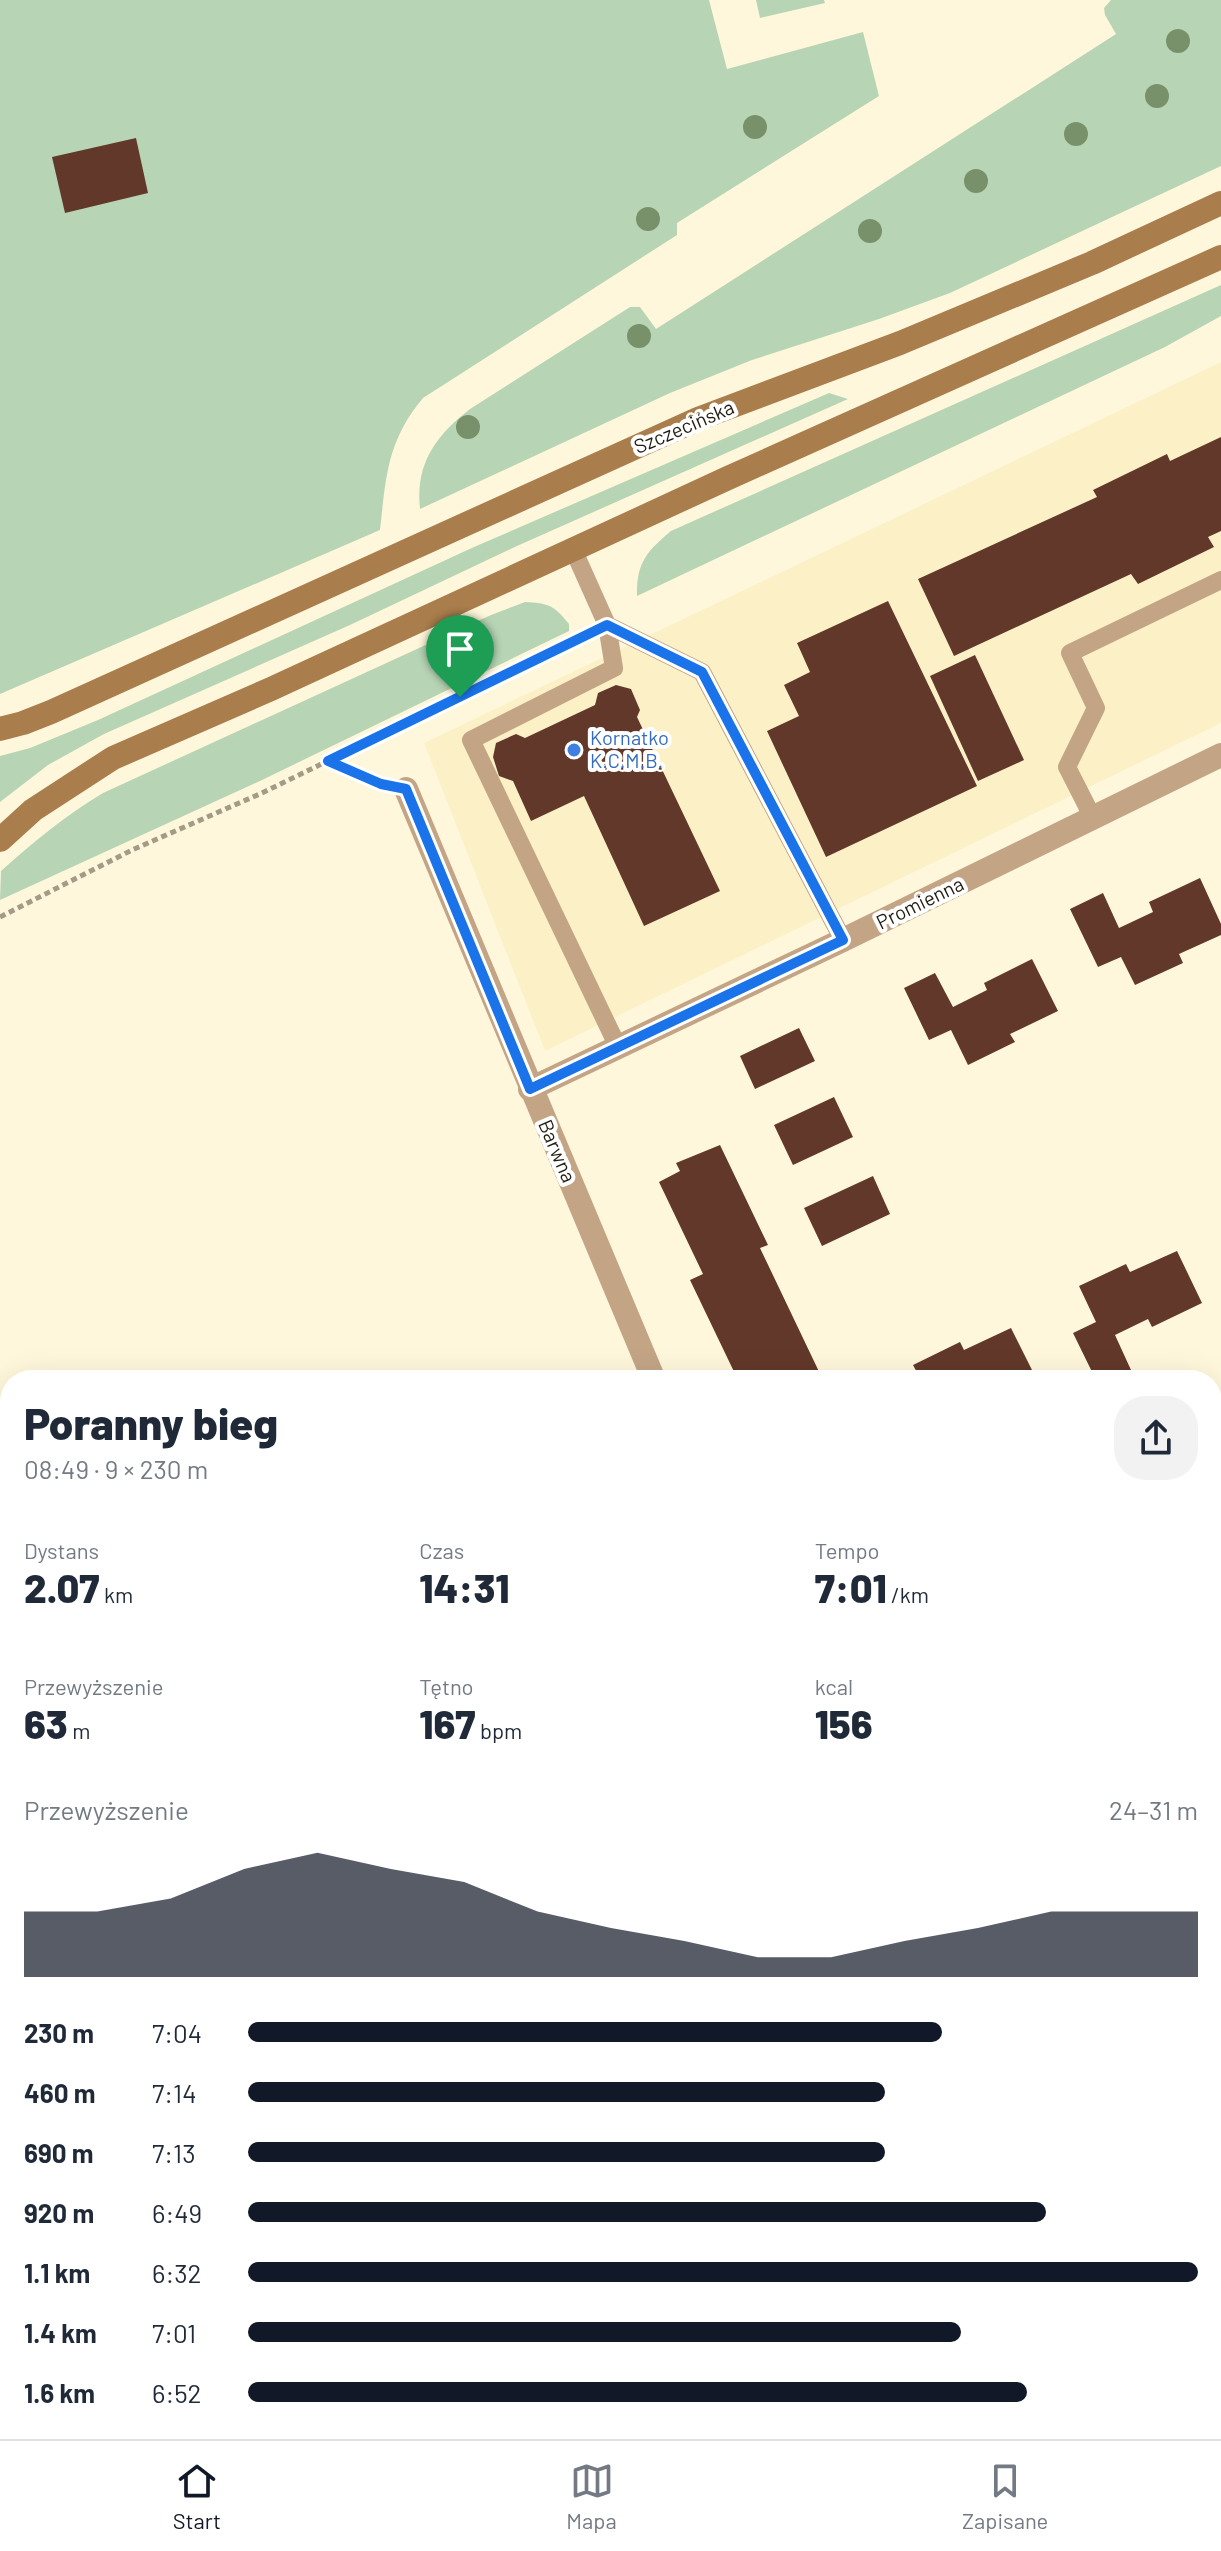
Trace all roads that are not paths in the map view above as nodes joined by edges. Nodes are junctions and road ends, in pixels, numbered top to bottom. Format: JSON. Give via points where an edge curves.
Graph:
{"nodes":[{"id":1,"x":1221,"y":203,"type":"edge"},
{"id":2,"x":1221,"y":257,"type":"edge"},
{"id":3,"x":573,"y":549,"type":"junction"},
{"id":4,"x":1221,"y":580,"type":"edge"},
{"id":5,"x":607,"y":625,"type":"junction"},
{"id":6,"x":0,"y":729,"type":"edge"},
{"id":7,"x":1221,"y":755,"type":"edge"},
{"id":8,"x":406,"y":789,"type":"road end"},
{"id":9,"x":1093,"y":818,"type":"junction"},
{"id":10,"x":0,"y":840,"type":"edge"},
{"id":11,"x":843,"y":940,"type":"junction"},
{"id":12,"x":618,"y":1047,"type":"junction"},
{"id":13,"x":530,"y":1089,"type":"junction"},
{"id":14,"x":650,"y":1370,"type":"edge"}],
"edges":[{"from":1,"to":6,"type":"main road","name":"Szczecińska","via":[[900,343],[698,419],[51,712]]},
{"from":2,"to":3,"type":"main road"},
{"from":3,"to":5,"type":"lane"},
{"from":3,"to":10,"type":"main road","via":[[113,758],[33,810]]},
{"from":4,"to":9,"type":"lane","via":[[1070,653],[1096,708],[1067,767]]},
{"from":5,"to":11,"type":"lane","via":[[702,672]]},
{"from":5,"to":12,"type":"lane","via":[[614,668],[471,740]]},
{"from":7,"to":9,"type":"street","name":"Promienna"},
{"from":8,"to":13,"type":"street","name":"Barwna"},
{"from":9,"to":11,"type":"street","name":"Promienna"},
{"from":11,"to":12,"type":"street","name":"Promienna"},
{"from":12,"to":13,"type":"street","name":"Promienna"},
{"from":13,"to":14,"type":"street","name":"Barwna"}]}
